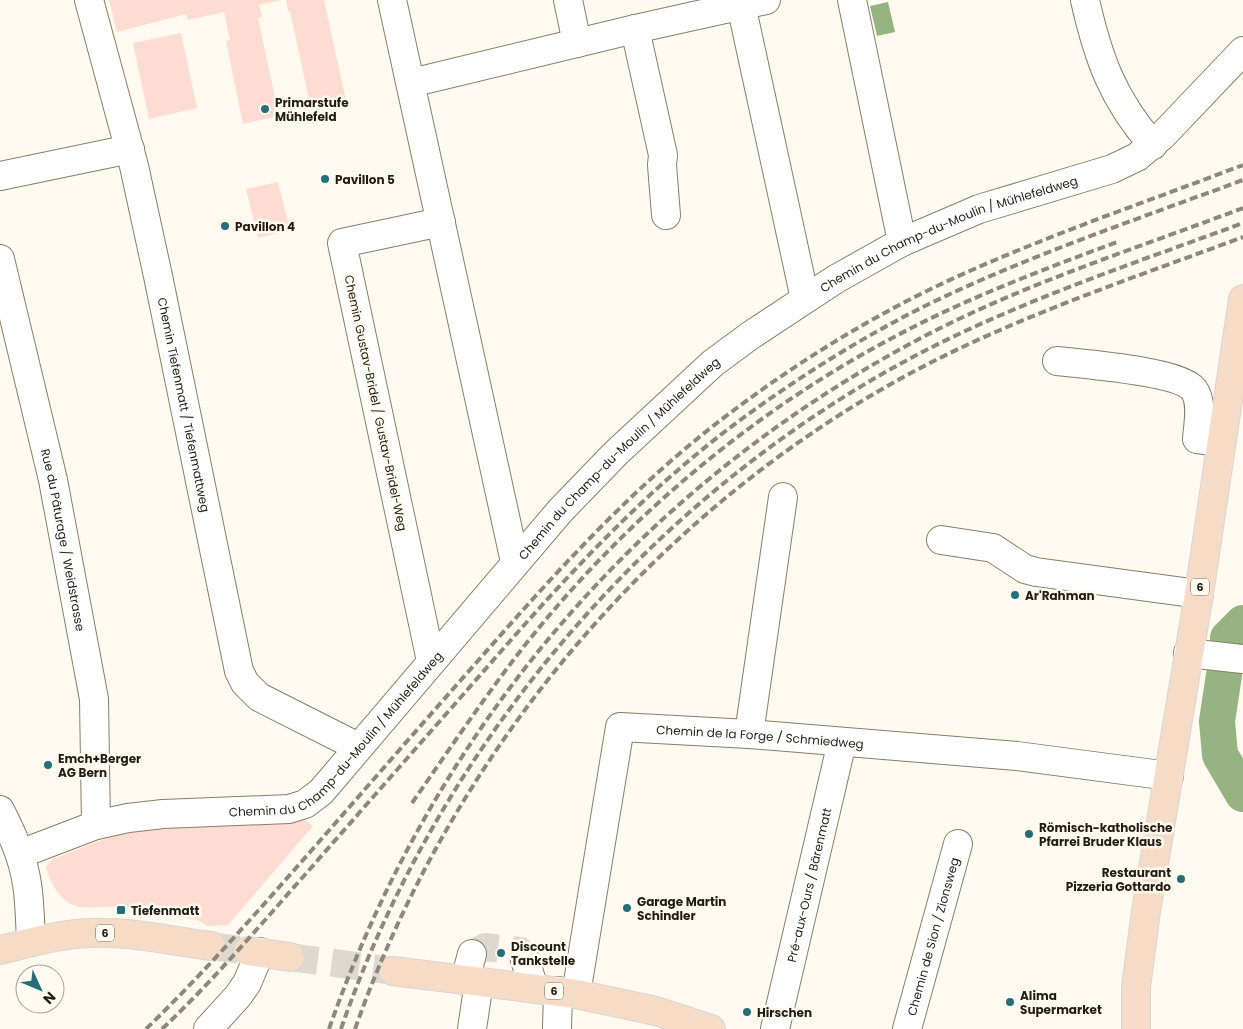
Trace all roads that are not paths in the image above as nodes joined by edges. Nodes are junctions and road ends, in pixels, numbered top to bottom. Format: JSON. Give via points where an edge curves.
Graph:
{"nodes":[{"id":1,"x":89,"y":0,"type":"edge"},
{"id":2,"x":392,"y":0,"type":"edge"},
{"id":3,"x":568,"y":0,"type":"edge"},
{"id":4,"x":852,"y":0,"type":"edge"},
{"id":5,"x":1086,"y":0,"type":"edge"},
{"id":6,"x":749,"y":2,"type":"edge"},
{"id":7,"x":635,"y":29,"type":"junction"},
{"id":8,"x":577,"y":43,"type":"junction"},
{"id":9,"x":1243,"y":51,"type":"edge"},
{"id":10,"x":411,"y":83,"type":"junction"},
{"id":11,"x":1153,"y":145,"type":"junction"},
{"id":12,"x":130,"y":149,"type":"junction"},
{"id":13,"x":0,"y":176,"type":"edge"},
{"id":14,"x":666,"y":215,"type":"dead end"},
{"id":15,"x":441,"y":222,"type":"junction"},
{"id":16,"x":902,"y":242,"type":"junction"},
{"id":17,"x":0,"y":259,"type":"edge"},
{"id":18,"x":805,"y":299,"type":"junction"},
{"id":19,"x":1243,"y":299,"type":"edge"},
{"id":20,"x":1057,"y":361,"type":"dead end"},
{"id":21,"x":1221,"y":442,"type":"junction"},
{"id":22,"x":783,"y":497,"type":"dead end"},
{"id":23,"x":941,"y":540,"type":"dead end"},
{"id":24,"x":515,"y":562,"type":"junction"},
{"id":25,"x":1199,"y":594,"type":"junction"},
{"id":26,"x":1188,"y":653,"type":"junction"},
{"id":27,"x":1241,"y":659,"type":"edge"},
{"id":28,"x":431,"y":662,"type":"junction"},
{"id":29,"x":749,"y":734,"type":"junction"},
{"id":30,"x":842,"y":742,"type":"junction"},
{"id":31,"x":358,"y":747,"type":"junction"},
{"id":32,"x":1169,"y":776,"type":"junction"},
{"id":33,"x":0,"y":810,"type":"edge"},
{"id":34,"x":96,"y":825,"type":"junction"},
{"id":35,"x":958,"y":844,"type":"dead end"},
{"id":36,"x":20,"y":854,"type":"junction"},
{"id":37,"x":31,"y":942,"type":"junction"},
{"id":38,"x":211,"y":946,"type":"tunnel mouth"},
{"id":39,"x":0,"y":950,"type":"edge"},
{"id":40,"x":254,"y":952,"type":"joint"},
{"id":41,"x":472,"y":954,"type":"dead end"},
{"id":42,"x":290,"y":956,"type":"tunnel mouth"},
{"id":43,"x":525,"y":960,"type":"tunnel mouth"},
{"id":44,"x":393,"y":971,"type":"tunnel mouth"},
{"id":45,"x":472,"y":981,"type":"junction"},
{"id":46,"x":556,"y":991,"type":"junction"},
{"id":47,"x":208,"y":1029,"type":"edge"},
{"id":48,"x":472,"y":1029,"type":"edge"},
{"id":49,"x":557,"y":1029,"type":"edge"},
{"id":50,"x":711,"y":1029,"type":"edge"},
{"id":51,"x":775,"y":1029,"type":"edge"},
{"id":52,"x":907,"y":1029,"type":"edge"},
{"id":53,"x":1136,"y":1029,"type":"edge"}],
"edges":[{"from":1,"to":12,"type":"street","name":"Chemin Tiefenmatt / Tiefenmattweg"},
{"from":2,"to":10,"type":"street"},
{"from":3,"to":8,"type":"street"},
{"from":4,"to":16,"type":"street"},
{"from":5,"to":11,"type":"street","via":[[1096,47],[1112,87],[1130,117]]},
{"from":6,"to":7,"type":"street"},
{"from":6,"to":18,"type":"street"},
{"from":7,"to":8,"type":"street"},
{"from":7,"to":14,"type":"street","via":[[663,155]]},
{"from":8,"to":10,"type":"street"},
{"from":9,"to":11,"type":"street","name":"Chemin du Champ-du-Moulin / Mühlefeldweg"},
{"from":10,"to":15,"type":"street"},
{"from":11,"to":16,"type":"street","name":"Chemin du Champ-du-Moulin / Mühlefeldweg","via":[[1121,166],[995,203]]},
{"from":12,"to":13,"type":"street"},
{"from":12,"to":31,"type":"street","name":"Chemin Tiefenmatt / Tiefenmattweg","via":[[239,671],[245,683],[259,697]]},
{"from":15,"to":24,"type":"street"},
{"from":15,"to":28,"type":"street","name":"Chemin Gustav-Bridel / Gustav-Bridel-Weg","via":[[342,243]]},
{"from":16,"to":18,"type":"street","name":"Chemin du Champ-du-Moulin / Mühlefeldweg"},
{"from":17,"to":34,"type":"street","name":"Rue du Pâturage / Weidstrasse","via":[[53,480],[94,699]]},
{"from":18,"to":24,"type":"street","name":"Chemin du Champ-du-Moulin / Mühlefeldweg","via":[[694,379],[589,480]]},
{"from":19,"to":21,"type":"main road","number":"6"},
{"from":20,"to":21,"type":"street","via":[[1156,374],[1181,381],[1193,388],[1199,400],[1197,439]]},
{"from":21,"to":25,"type":"main road","number":"6"},
{"from":22,"to":29,"type":"street"},
{"from":23,"to":25,"type":"street","via":[[993,548],[1025,569],[1036,572]]},
{"from":24,"to":28,"type":"street","name":"Chemin du Champ-du-Moulin / Mühlefeldweg"},
{"from":25,"to":26,"type":"main road","number":"6"},
{"from":26,"to":27,"type":"street"},
{"from":26,"to":32,"type":"main road","number":"6"},
{"from":28,"to":31,"type":"street","name":"Chemin du Champ-du-Moulin / Mühlefeldweg"},
{"from":29,"to":30,"type":"street","name":"Chemin de la Forge / Schmiedweg"},
{"from":29,"to":46,"type":"street","name":"Chemin de la Forge / Schmiedweg","via":[[620,727]]},
{"from":30,"to":32,"type":"street","name":"Chemin de la Forge / Schmiedweg","via":[[1017,756]]},
{"from":30,"to":51,"type":"street","name":"Pré-aux-Ours / Bärenmatt"},
{"from":31,"to":34,"type":"street","name":"Chemin du Champ-du-Moulin / Mühlefeldweg","via":[[316,797],[297,807],[163,814]]},
{"from":32,"to":53,"type":"main road","number":"6","via":[[1136,987]]},
{"from":33,"to":36,"type":"street"},
{"from":34,"to":36,"type":"street","name":"Chemin du Champ-du-Moulin / Mühlefeldweg"},
{"from":35,"to":52,"type":"street","name":"Chemin de Sion / Zionsweg"},
{"from":36,"to":37,"type":"street","via":[[27,885]]},
{"from":37,"to":38,"type":"main road","number":"6","via":[[91,933]]},
{"from":37,"to":39,"type":"main road","number":"6"},
{"from":40,"to":42,"type":"main road"},
{"from":40,"to":47,"type":"street","via":[[247,983]]},
{"from":41,"to":45,"type":"street"},
{"from":43,"to":46,"type":"street"},
{"from":44,"to":45,"type":"main road","number":"6"},
{"from":45,"to":46,"type":"main road","number":"6"},
{"from":45,"to":48,"type":"street"},
{"from":46,"to":49,"type":"street"},
{"from":46,"to":50,"type":"main road","number":"6","via":[[656,1011]]}]}
